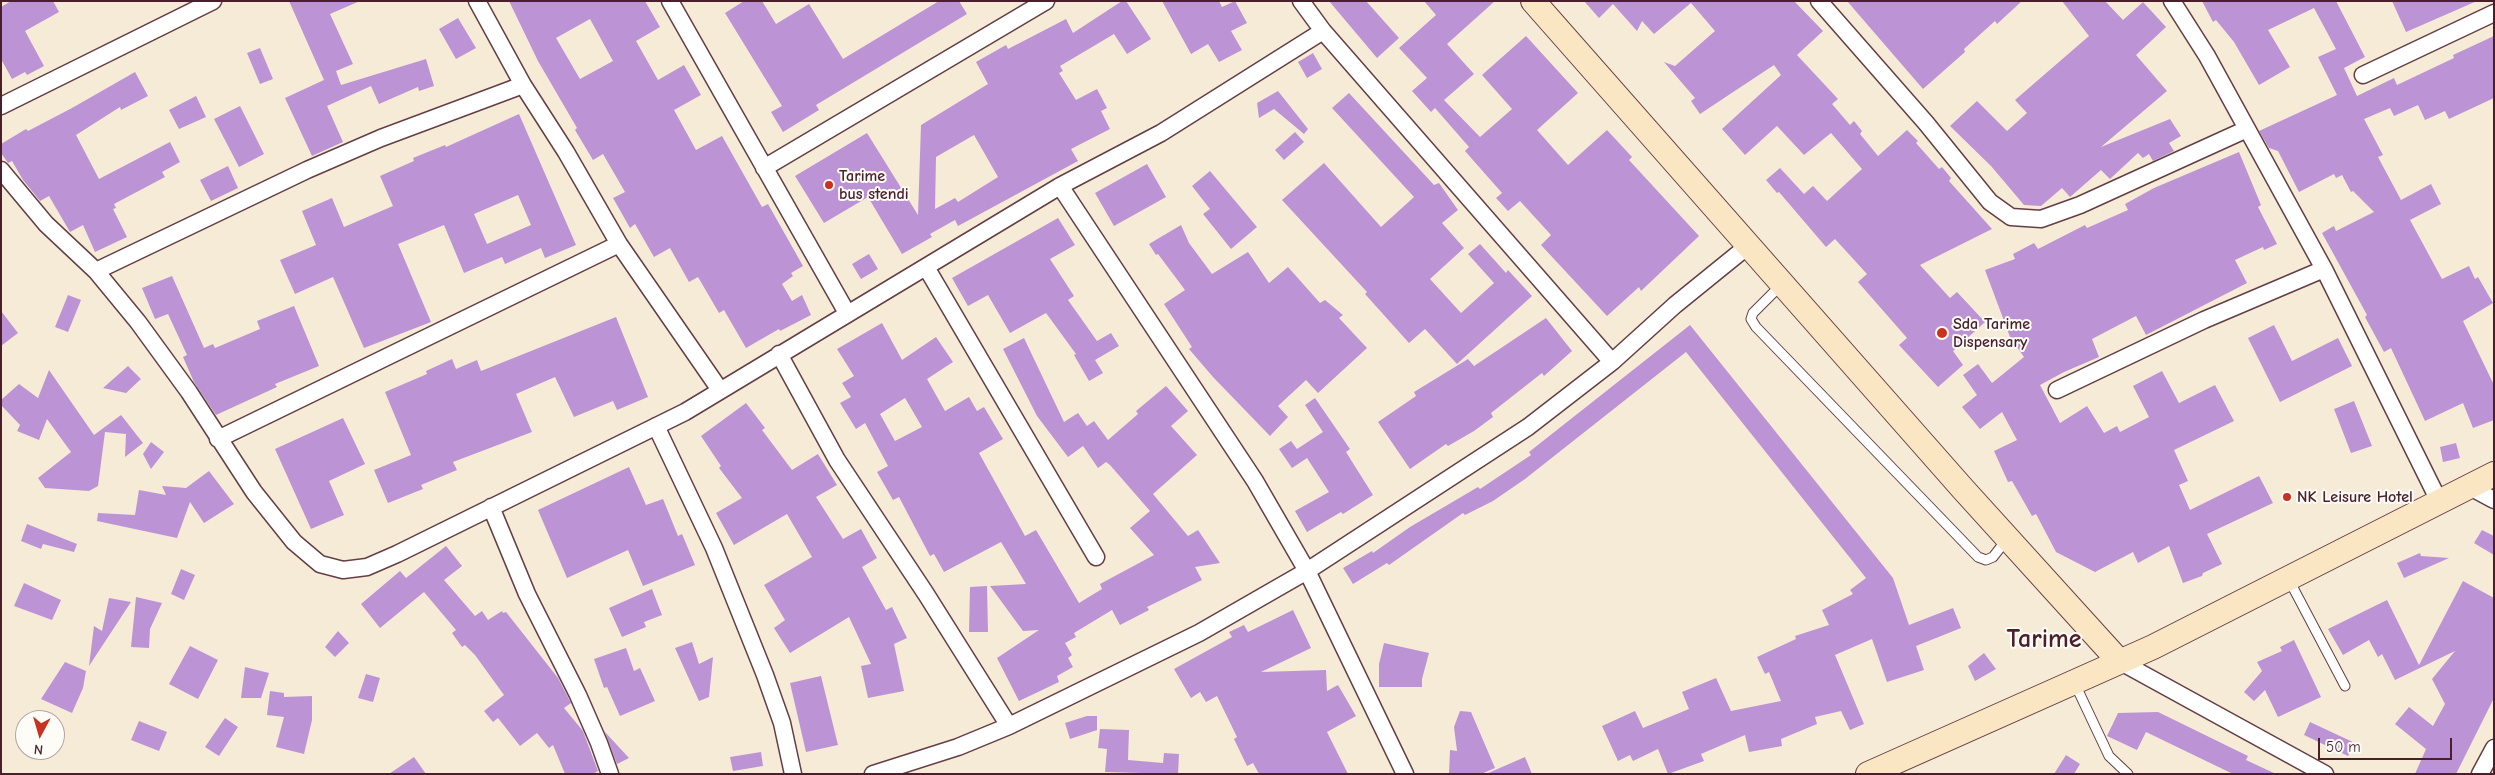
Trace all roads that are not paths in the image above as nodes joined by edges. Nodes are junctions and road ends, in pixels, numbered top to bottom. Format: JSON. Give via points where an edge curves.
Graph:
{"nodes":[{"id":1,"x":213,"y":1,"type":"edge"},
{"id":2,"x":477,"y":1,"type":"edge"},
{"id":3,"x":670,"y":1,"type":"edge"},
{"id":4,"x":1046,"y":1,"type":"edge"},
{"id":5,"x":1300,"y":1,"type":"edge"},
{"id":6,"x":1533,"y":1,"type":"edge"},
{"id":7,"x":1819,"y":1,"type":"edge"},
{"id":8,"x":2172,"y":1,"type":"edge"},
{"id":9,"x":2494,"y":13,"type":"edge"},
{"id":10,"x":1323,"y":31,"type":"junction"},
{"id":11,"x":2363,"y":75,"type":"dead end"},
{"id":12,"x":523,"y":85,"type":"junction"},
{"id":13,"x":1,"y":106,"type":"edge"},
{"id":14,"x":2247,"y":129,"type":"junction"},
{"id":15,"x":764,"y":168,"type":"junction"},
{"id":16,"x":1,"y":170,"type":"edge"},
{"id":17,"x":1060,"y":186,"type":"junction"},
{"id":18,"x":619,"y":244,"type":"junction"},
{"id":19,"x":1749,"y":245,"type":"junction"},
{"id":20,"x":926,"y":267,"type":"junction"},
{"id":21,"x":2324,"y":269,"type":"junction"},
{"id":22,"x":96,"y":271,"type":"junction"},
{"id":23,"x":1783,"y":283,"type":"junction"},
{"id":24,"x":847,"y":313,"type":"junction"},
{"id":25,"x":779,"y":354,"type":"junction"},
{"id":26,"x":1612,"y":362,"type":"junction"},
{"id":27,"x":720,"y":390,"type":"junction"},
{"id":28,"x":2057,"y":390,"type":"dead end"},
{"id":29,"x":656,"y":426,"type":"junction"},
{"id":30,"x":218,"y":439,"type":"junction"},
{"id":31,"x":2494,"y":474,"type":"edge"},
{"id":32,"x":2468,"y":486,"type":"junction"},
{"id":33,"x":2494,"y":500,"type":"edge"},
{"id":34,"x":2439,"y":501,"type":"junction"},
{"id":35,"x":491,"y":507,"type":"junction"},
{"id":36,"x":2007,"y":538,"type":"junction"},
{"id":37,"x":1096,"y":557,"type":"dead end"},
{"id":38,"x":1307,"y":571,"type":"junction"},
{"id":39,"x":2288,"y":578,"type":"junction"},
{"id":40,"x":2119,"y":661,"type":"junction"},
{"id":41,"x":2074,"y":682,"type":"junction"},
{"id":42,"x":2345,"y":686,"type":"dead end"},
{"id":43,"x":1009,"y":726,"type":"junction"},
{"id":44,"x":2494,"y":748,"type":"edge"},
{"id":45,"x":610,"y":774,"type":"edge"},
{"id":46,"x":793,"y":774,"type":"edge"},
{"id":47,"x":873,"y":774,"type":"edge"},
{"id":48,"x":1405,"y":774,"type":"edge"},
{"id":49,"x":1868,"y":774,"type":"edge"},
{"id":50,"x":2128,"y":774,"type":"edge"},
{"id":51,"x":2326,"y":774,"type":"edge"},
{"id":52,"x":2480,"y":774,"type":"edge"}],
"edges":[{"from":1,"to":13,"type":"street"},
{"from":2,"to":12,"type":"street"},
{"from":3,"to":15,"type":"street"},
{"from":4,"to":15,"type":"street"},
{"from":5,"to":10,"type":"street"},
{"from":6,"to":19,"type":"main road"},
{"from":7,"to":14,"type":"street","via":[[1990,202],[2011,217],[2041,219],[2080,205]]},
{"from":8,"to":14,"type":"street","via":[[2208,56]]},
{"from":9,"to":11,"type":"street"},
{"from":10,"to":17,"type":"street","via":[[1161,133]]},
{"from":10,"to":26,"type":"street"},
{"from":12,"to":18,"type":"street"},
{"from":12,"to":22,"type":"street","via":[[381,138]]},
{"from":14,"to":21,"type":"street"},
{"from":15,"to":24,"type":"street"},
{"from":16,"to":22,"type":"street","via":[[46,224]]},
{"from":17,"to":20,"type":"street"},
{"from":17,"to":38,"type":"street","via":[[1255,482]]},
{"from":18,"to":27,"type":"street"},
{"from":18,"to":30,"type":"street"},
{"from":19,"to":23,"type":"main road"},
{"from":19,"to":26,"type":"street"},
{"from":20,"to":24,"type":"street"},
{"from":20,"to":37,"type":"street"},
{"from":21,"to":28,"type":"street","via":[[2204,320]]},
{"from":21,"to":34,"type":"street"},
{"from":22,"to":30,"type":"street","via":[[144,330]]},
{"from":23,"to":36,"type":"main road"},
{"from":23,"to":36,"type":"lane","via":[[1753,313],[1751,319],[1756,327],[1978,557],[1986,560],[1992,557]]},
{"from":24,"to":25,"type":"street"},
{"from":25,"to":27,"type":"street"},
{"from":25,"to":43,"type":"street","via":[[837,460]]},
{"from":26,"to":38,"type":"street","via":[[1528,427]]},
{"from":27,"to":29,"type":"street"},
{"from":29,"to":35,"type":"street"},
{"from":29,"to":46,"type":"street","via":[[714,548],[766,674],[782,723]]},
{"from":30,"to":35,"type":"street","via":[[294,542],[320,564],[343,570],[382,561]]},
{"from":31,"to":32,"type":"main road"},
{"from":32,"to":33,"type":"street"},
{"from":32,"to":34,"type":"main road"},
{"from":34,"to":39,"type":"main road"},
{"from":35,"to":45,"type":"street","via":[[527,594],[582,703]]},
{"from":36,"to":40,"type":"main road"},
{"from":38,"to":43,"type":"street","via":[[1199,633]]},
{"from":38,"to":48,"type":"street"},
{"from":39,"to":40,"type":"main road"},
{"from":39,"to":42,"type":"lane"},
{"from":40,"to":41,"type":"main road"},
{"from":40,"to":51,"type":"street"},
{"from":41,"to":49,"type":"main road"},
{"from":41,"to":50,"type":"lane","via":[[2109,756]]},
{"from":43,"to":47,"type":"street","via":[[958,748]]},
{"from":44,"to":52,"type":"street"}]}
